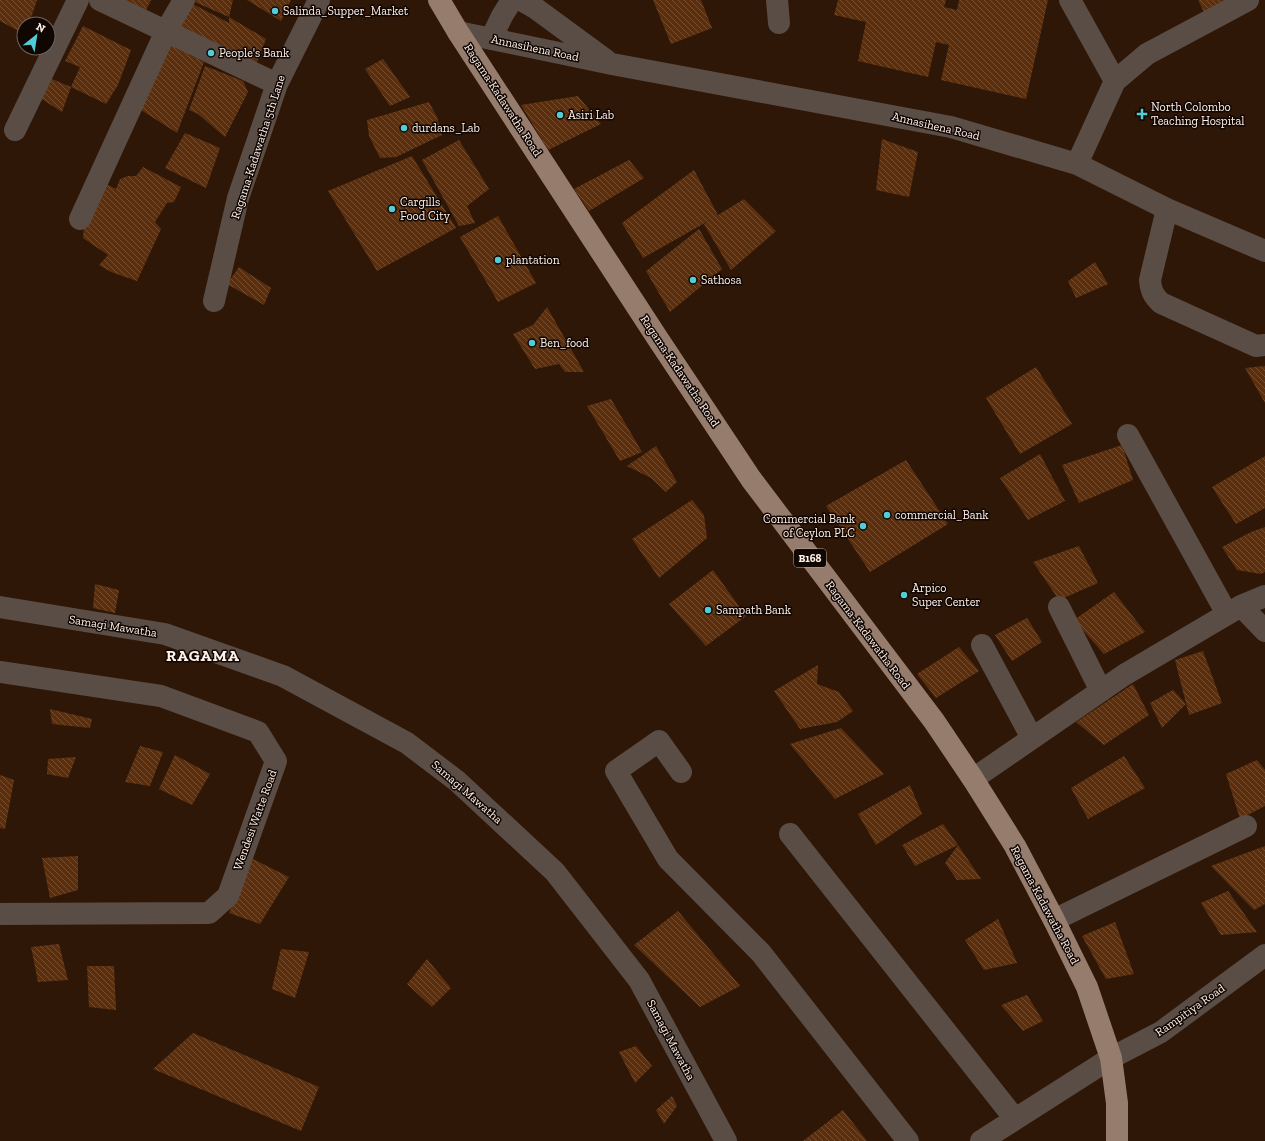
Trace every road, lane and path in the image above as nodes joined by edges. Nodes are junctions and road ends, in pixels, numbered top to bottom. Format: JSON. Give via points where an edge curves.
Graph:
{"nodes":[{"id":1,"x":78,"y":0,"type":"edge"},
{"id":2,"x":100,"y":0,"type":"edge"},
{"id":3,"x":184,"y":0,"type":"edge"},
{"id":4,"x":318,"y":0,"type":"edge"},
{"id":5,"x":440,"y":0,"type":"edge"},
{"id":6,"x":512,"y":0,"type":"edge"},
{"id":7,"x":521,"y":0,"type":"edge"},
{"id":8,"x":777,"y":0,"type":"edge"},
{"id":9,"x":1070,"y":0,"type":"edge"},
{"id":10,"x":1248,"y":0,"type":"edge"},
{"id":11,"x":779,"y":23,"type":"dead end"},
{"id":12,"x":166,"y":31,"type":"junction"},
{"id":13,"x":458,"y":32,"type":"junction"},
{"id":14,"x":491,"y":38,"type":"junction"},
{"id":15,"x":612,"y":64,"type":"junction"},
{"id":16,"x":1115,"y":81,"type":"junction"},
{"id":17,"x":277,"y":84,"type":"junction"},
{"id":18,"x":15,"y":130,"type":"dead end"},
{"id":19,"x":1077,"y":164,"type":"junction"},
{"id":20,"x":1167,"y":209,"type":"junction"},
{"id":21,"x":80,"y":219,"type":"dead end"},
{"id":22,"x":1265,"y":251,"type":"edge"},
{"id":23,"x":214,"y":301,"type":"dead end"},
{"id":24,"x":1265,"y":345,"type":"edge"},
{"id":25,"x":1128,"y":435,"type":"dead end"},
{"id":26,"x":1265,"y":596,"type":"edge"},
{"id":27,"x":0,"y":607,"type":"edge"},
{"id":28,"x":1059,"y":607,"type":"dead end"},
{"id":29,"x":1234,"y":610,"type":"junction"},
{"id":30,"x":1265,"y":631,"type":"edge"},
{"id":31,"x":982,"y":645,"type":"dead end"},
{"id":32,"x":0,"y":672,"type":"edge"},
{"id":33,"x":1100,"y":691,"type":"junction"},
{"id":34,"x":1032,"y":738,"type":"junction"},
{"id":35,"x":681,"y":772,"type":"dead end"},
{"id":36,"x":973,"y":778,"type":"junction"},
{"id":37,"x":1246,"y":826,"type":"dead end"},
{"id":38,"x":790,"y":834,"type":"dead end"},
{"id":39,"x":0,"y":914,"type":"edge"},
{"id":40,"x":1054,"y":920,"type":"junction"},
{"id":41,"x":1265,"y":955,"type":"edge"},
{"id":42,"x":1111,"y":1058,"type":"junction"},
{"id":43,"x":1015,"y":1119,"type":"junction"},
{"id":44,"x":726,"y":1141,"type":"edge"},
{"id":45,"x":908,"y":1141,"type":"edge"},
{"id":46,"x":980,"y":1141,"type":"edge"},
{"id":47,"x":1117,"y":1141,"type":"edge"}],
"edges":[{"from":1,"to":18,"type":"street"},
{"from":2,"to":12,"type":"street"},
{"from":3,"to":12,"type":"street"},
{"from":4,"to":17,"type":"street","name":"Ragama-Kadawatha 5th Lane"},
{"from":5,"to":13,"type":"main road","name":"Ragama-Kadawatha Road","number":"B168"},
{"from":6,"to":14,"type":"street"},
{"from":7,"to":15,"type":"street","name":"Annasihena Road"},
{"from":8,"to":11,"type":"street"},
{"from":9,"to":16,"type":"street"},
{"from":10,"to":16,"type":"street","via":[[1147,54]]},
{"from":12,"to":17,"type":"street"},
{"from":12,"to":21,"type":"street"},
{"from":13,"to":14,"type":"street","name":"Annasihena Road"},
{"from":13,"to":36,"type":"main road","name":"Ragama-Kadawatha Road","number":"B168","via":[[751,479],[934,721]]},
{"from":14,"to":15,"type":"street","name":"Annasihena Road"},
{"from":15,"to":19,"type":"street","name":"Annasihena Road","via":[[951,127]]},
{"from":16,"to":19,"type":"street"},
{"from":17,"to":23,"type":"street","name":"Ragama-Kadawatha 5th Lane","via":[[238,198]]},
{"from":19,"to":20,"type":"street","name":"Annasihena Road"},
{"from":20,"to":22,"type":"street","name":"Annasihena Road"},
{"from":20,"to":24,"type":"street","via":[[1150,280],[1151,291],[1161,303],[1256,346]]},
{"from":25,"to":29,"type":"street"},
{"from":26,"to":29,"type":"street"},
{"from":27,"to":44,"type":"street","name":"Samagi Mawatha","via":[[165,634],[283,676],[407,743],[457,781],[555,872],[639,980]]},
{"from":28,"to":33,"type":"street"},
{"from":29,"to":30,"type":"street"},
{"from":29,"to":33,"type":"street"},
{"from":31,"to":34,"type":"street"},
{"from":32,"to":39,"type":"street","name":"Wendesi Watte Road","via":[[161,696],[258,732],[276,761],[228,896],[209,913]]},
{"from":33,"to":34,"type":"street"},
{"from":34,"to":36,"type":"street"},
{"from":35,"to":45,"type":"street","via":[[659,741],[616,771],[668,859],[761,953]]},
{"from":36,"to":40,"type":"main road","name":"Ragama-Kadawatha Road","number":"B168","via":[[1015,846]]},
{"from":37,"to":40,"type":"street"},
{"from":38,"to":43,"type":"street"},
{"from":40,"to":42,"type":"main road","name":"Ragama-Kadawatha Road","number":"B168","via":[[1087,987]]},
{"from":41,"to":42,"type":"street","name":"Rampitiya Road","via":[[1161,1032]]},
{"from":42,"to":43,"type":"street","name":"Rampitiya Road"},
{"from":42,"to":47,"type":"main road","name":"Ragama-Kadawatha Road","number":"B168","via":[[1117,1103]]},
{"from":43,"to":46,"type":"street","name":"Rampitiya Road"}]}
